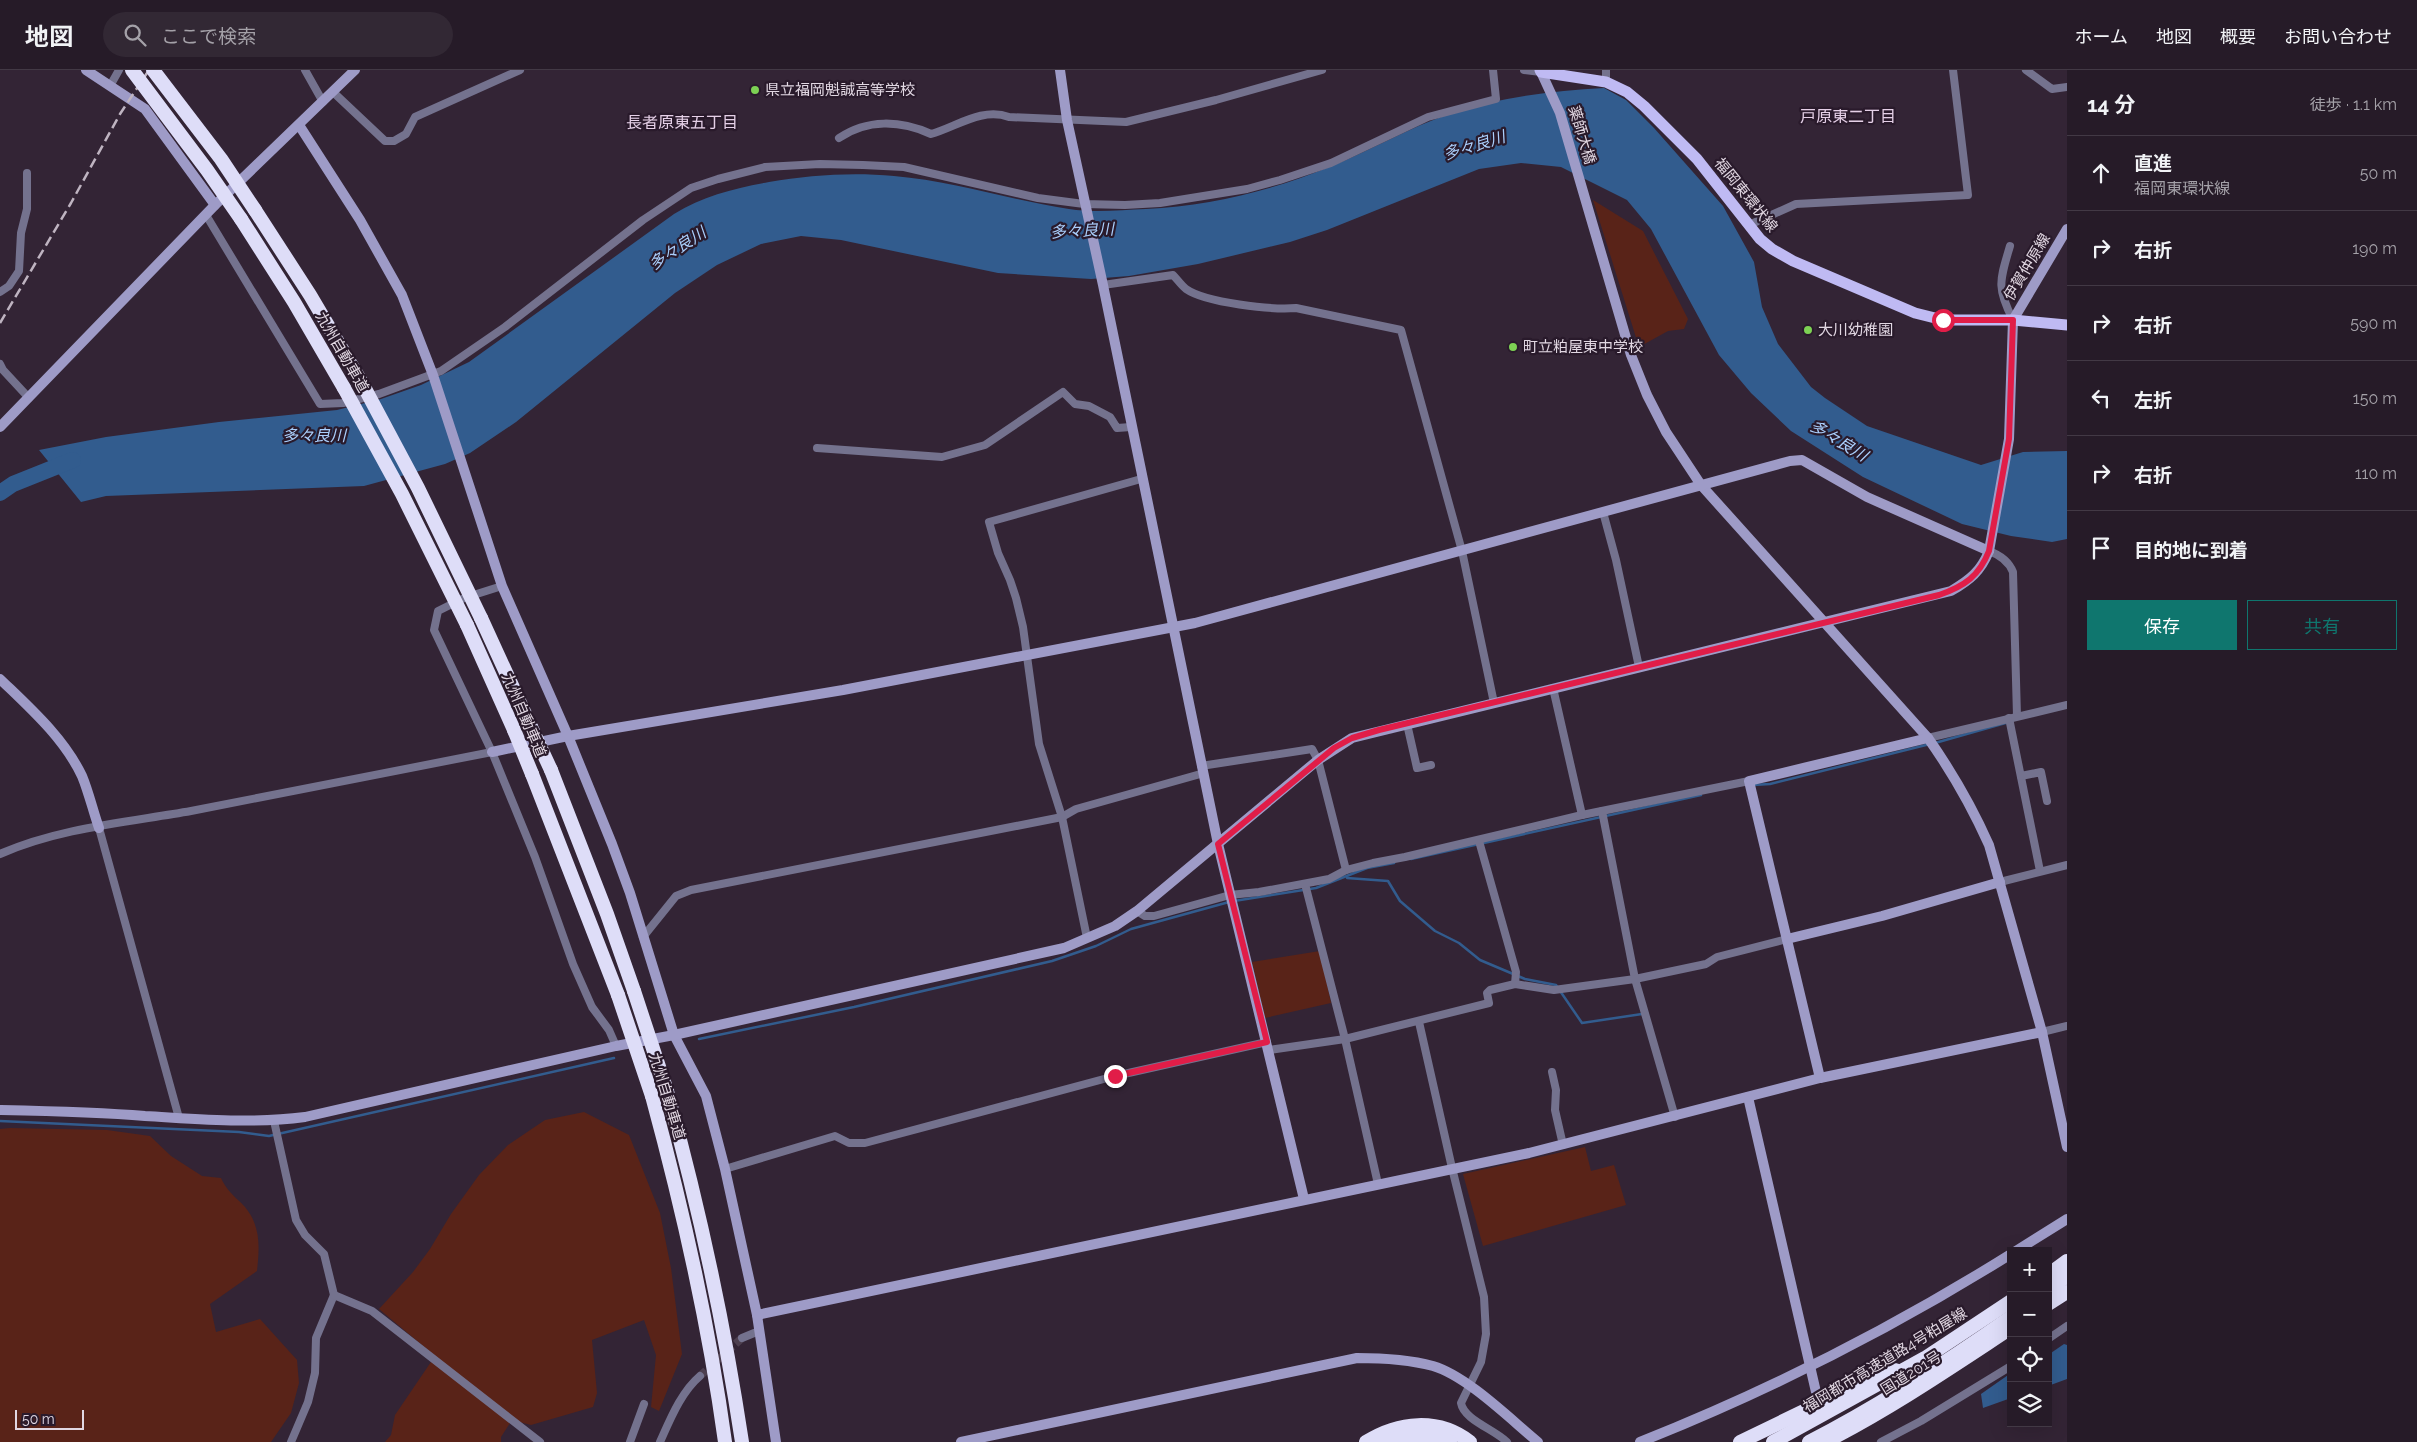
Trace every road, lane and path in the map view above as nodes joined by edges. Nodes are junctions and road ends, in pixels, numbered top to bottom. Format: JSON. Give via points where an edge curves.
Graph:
{"nodes":[{"id":1,"x":86,"y":70,"type":"edge"},
{"id":2,"x":120,"y":70,"type":"edge"},
{"id":3,"x":132,"y":70,"type":"edge"},
{"id":4,"x":153,"y":70,"type":"edge"},
{"id":5,"x":306,"y":70,"type":"edge"},
{"id":6,"x":355,"y":70,"type":"edge"},
{"id":7,"x":520,"y":70,"type":"edge"},
{"id":8,"x":1060,"y":70,"type":"edge"},
{"id":9,"x":1322,"y":70,"type":"edge"},
{"id":10,"x":1493,"y":70,"type":"edge"},
{"id":11,"x":1524,"y":70,"type":"edge"},
{"id":12,"x":1606,"y":70,"type":"edge"},
{"id":13,"x":1953,"y":70,"type":"edge"},
{"id":14,"x":2026,"y":70,"type":"edge"},
{"id":15,"x":1540,"y":71,"type":"edge"},
{"id":16,"x":1606,"y":82,"type":"junction"},
{"id":17,"x":110,"y":86,"type":"junction"},
{"id":18,"x":2067,"y":87,"type":"edge"},
{"id":19,"x":333,"y":92,"type":"junction"},
{"id":20,"x":323,"y":102,"type":"junction"},
{"id":21,"x":1067,"y":120,"type":"junction"},
{"id":22,"x":299,"y":125,"type":"junction"},
{"id":23,"x":839,"y":138,"type":"dead end"},
{"id":24,"x":27,"y":173,"type":"dead end"},
{"id":25,"x":1084,"y":204,"type":"junction"},
{"id":26,"x":214,"y":206,"type":"junction"},
{"id":27,"x":206,"y":215,"type":"junction"},
{"id":28,"x":1749,"y":225,"type":"junction"},
{"id":29,"x":2067,"y":230,"type":"edge"},
{"id":30,"x":2010,"y":246,"type":"dead end"},
{"id":31,"x":1103,"y":285,"type":"junction"},
{"id":32,"x":0,"y":292,"type":"edge"},
{"id":33,"x":2013,"y":320,"type":"junction"},
{"id":34,"x":2067,"y":325,"type":"edge"},
{"id":35,"x":0,"y":364,"type":"edge"},
{"id":36,"x":433,"y":377,"type":"junction"},
{"id":37,"x":28,"y":398,"type":"junction"},
{"id":38,"x":0,"y":427,"type":"edge"},
{"id":39,"x":1130,"y":427,"type":"junction"},
{"id":40,"x":817,"y":448,"type":"dead end"},
{"id":41,"x":1141,"y":479,"type":"junction"},
{"id":42,"x":1701,"y":485,"type":"junction"},
{"id":43,"x":1603,"y":512,"type":"junction"},
{"id":44,"x":1990,"y":546,"type":"junction"},
{"id":45,"x":1462,"y":550,"type":"junction"},
{"id":46,"x":502,"y":586,"type":"junction"},
{"id":47,"x":1823,"y":622,"type":"junction"},
{"id":48,"x":1173,"y":628,"type":"junction"},
{"id":49,"x":1026,"y":656,"type":"junction"},
{"id":50,"x":1639,"y":667,"type":"junction"},
{"id":51,"x":0,"y":679,"type":"edge"},
{"id":52,"x":1553,"y":688,"type":"junction"},
{"id":53,"x":1494,"y":703,"type":"junction"},
{"id":54,"x":2067,"y":704,"type":"edge"},
{"id":55,"x":2013,"y":717,"type":"junction"},
{"id":56,"x":1407,"y":724,"type":"junction"},
{"id":57,"x":568,"y":736,"type":"junction"},
{"id":58,"x":1928,"y":738,"type":"junction"},
{"id":59,"x":492,"y":752,"type":"junction"},
{"id":60,"x":1318,"y":760,"type":"junction"},
{"id":61,"x":1430,"y":765,"type":"dead end"},
{"id":62,"x":1203,"y":769,"type":"junction"},
{"id":63,"x":2021,"y":776,"type":"junction"},
{"id":64,"x":1749,"y":781,"type":"junction"},
{"id":65,"x":2047,"y":801,"type":"dead end"},
{"id":66,"x":1602,"y":811,"type":"junction"},
{"id":67,"x":1062,"y":816,"type":"junction"},
{"id":68,"x":1582,"y":816,"type":"junction"},
{"id":69,"x":99,"y":828,"type":"junction"},
{"id":70,"x":1479,"y":841,"type":"junction"},
{"id":71,"x":1218,"y":844,"type":"junction"},
{"id":72,"x":0,"y":854,"type":"edge"},
{"id":73,"x":2067,"y":865,"type":"edge"},
{"id":74,"x":1346,"y":870,"type":"junction"},
{"id":75,"x":2040,"y":871,"type":"junction"},
{"id":76,"x":2000,"y":882,"type":"junction"},
{"id":77,"x":1305,"y":884,"type":"junction"},
{"id":78,"x":1230,"y":895,"type":"junction"},
{"id":79,"x":1137,"y":912,"type":"junction"},
{"id":80,"x":643,"y":937,"type":"junction"},
{"id":81,"x":1087,"y":938,"type":"junction"},
{"id":82,"x":1787,"y":939,"type":"junction"},
{"id":83,"x":1635,"y":979,"type":"junction"},
{"id":84,"x":1514,"y":984,"type":"junction"},
{"id":85,"x":1419,"y":1022,"type":"junction"},
{"id":86,"x":2067,"y":1026,"type":"edge"},
{"id":87,"x":2042,"y":1032,"type":"junction"},
{"id":88,"x":674,"y":1035,"type":"junction"},
{"id":89,"x":1345,"y":1039,"type":"junction"},
{"id":90,"x":616,"y":1046,"type":"junction"},
{"id":91,"x":1268,"y":1046,"type":"junction"},
{"id":92,"x":1552,"y":1072,"type":"dead end"},
{"id":93,"x":1820,"y":1078,"type":"junction"},
{"id":94,"x":1748,"y":1097,"type":"junction"},
{"id":95,"x":0,"y":1110,"type":"edge"},
{"id":96,"x":1675,"y":1117,"type":"junction"},
{"id":97,"x":179,"y":1118,"type":"junction"},
{"id":98,"x":274,"y":1121,"type":"junction"},
{"id":99,"x":1563,"y":1145,"type":"junction"},
{"id":100,"x":2067,"y":1147,"type":"edge"},
{"id":101,"x":1452,"y":1168,"type":"junction"},
{"id":102,"x":725,"y":1169,"type":"junction"},
{"id":103,"x":1378,"y":1184,"type":"junction"},
{"id":104,"x":1304,"y":1199,"type":"junction"},
{"id":105,"x":2067,"y":1219,"type":"edge"},
{"id":106,"x":2022,"y":1247,"type":"edge"},
{"id":107,"x":2067,"y":1256,"type":"edge"},
{"id":108,"x":2007,"y":1257,"type":"edge"},
{"id":109,"x":2067,"y":1261,"type":"edge"},
{"id":110,"x":2052,"y":1267,"type":"edge"},
{"id":111,"x":2052,"y":1272,"type":"edge"},
{"id":112,"x":2067,"y":1276,"type":"edge"},
{"id":113,"x":2052,"y":1287,"type":"edge"},
{"id":114,"x":2067,"y":1292,"type":"edge"},
{"id":115,"x":334,"y":1295,"type":"junction"},
{"id":116,"x":2007,"y":1300,"type":"edge"},
{"id":117,"x":2052,"y":1301,"type":"edge"},
{"id":118,"x":2007,"y":1304,"type":"edge"},
{"id":119,"x":757,"y":1315,"type":"junction"},
{"id":120,"x":2007,"y":1320,"type":"edge"},
{"id":121,"x":2067,"y":1326,"type":"edge"},
{"id":122,"x":759,"y":1331,"type":"junction"},
{"id":123,"x":2007,"y":1331,"type":"edge"},
{"id":124,"x":2051,"y":1337,"type":"edge"},
{"id":125,"x":742,"y":1338,"type":"tunnel mouth"},
{"id":126,"x":1812,"y":1367,"type":"junction"},
{"id":127,"x":2007,"y":1368,"type":"edge"},
{"id":128,"x":1898,"y":1371,"type":"junction"},
{"id":129,"x":700,"y":1376,"type":"tunnel mouth"},
{"id":130,"x":1470,"y":1386,"type":"junction"},
{"id":131,"x":1816,"y":1392,"type":"dead end"},
{"id":132,"x":644,"y":1404,"type":"dead end"},
{"id":133,"x":291,"y":1442,"type":"edge"},
{"id":134,"x":540,"y":1442,"type":"edge"},
{"id":135,"x":630,"y":1442,"type":"edge"},
{"id":136,"x":660,"y":1442,"type":"edge"},
{"id":137,"x":725,"y":1442,"type":"edge"},
{"id":138,"x":742,"y":1442,"type":"edge"},
{"id":139,"x":776,"y":1442,"type":"edge"},
{"id":140,"x":961,"y":1442,"type":"edge"},
{"id":141,"x":1366,"y":1442,"type":"edge"},
{"id":142,"x":1384,"y":1442,"type":"edge"},
{"id":143,"x":1450,"y":1442,"type":"edge"},
{"id":144,"x":1470,"y":1442,"type":"edge"},
{"id":145,"x":1506,"y":1442,"type":"edge"},
{"id":146,"x":1538,"y":1442,"type":"edge"},
{"id":147,"x":1640,"y":1442,"type":"edge"},
{"id":148,"x":1740,"y":1442,"type":"edge"},
{"id":149,"x":1765,"y":1442,"type":"edge"},
{"id":150,"x":1773,"y":1442,"type":"edge"},
{"id":151,"x":1809,"y":1442,"type":"edge"},
{"id":152,"x":1825,"y":1442,"type":"edge"},
{"id":153,"x":1881,"y":1442,"type":"edge"}],
"edges":[{"from":1,"to":17,"type":"street"},
{"from":2,"to":17,"type":"street"},
{"from":3,"to":137,"type":"highway","name":"九州自動車道","bridge":true,"via":[[240,219],[344,388],[402,494],[467,625],[514,730],[618,995],[652,1096],[690,1242]]},
{"from":4,"to":138,"type":"highway","name":"九州自動車道","bridge":true,"via":[[221,159],[255,210],[362,384],[418,488],[551,770],[607,914],[666,1092],[705,1237]]},
{"from":5,"to":20,"type":"street"},
{"from":6,"to":19,"type":"street"},
{"from":7,"to":19,"type":"street","via":[[415,117],[406,134],[394,141],[385,141]]},
{"from":8,"to":21,"type":"street"},
{"from":9,"to":21,"type":"street","via":[[1126,122]]},
{"from":10,"to":25,"type":"street","via":[[1496,99],[1428,116],[1331,163],[1280,180],[1247,189],[1160,203]]},
{"from":11,"to":15,"type":"street"},
{"from":12,"to":16,"type":"street"},
{"from":13,"to":28,"type":"street","via":[[1968,195],[1796,204]]},
{"from":14,"to":18,"type":"street","via":[[2052,89]]},
{"from":15,"to":16,"type":"main road","name":"福岡東環状線"},
{"from":15,"to":42,"type":"street","name":"薬師大橋","via":[[1560,113],[1639,377],[1666,432]]},
{"from":16,"to":28,"type":"main road","name":"福岡東環状線","via":[[1627,92],[1665,126],[1697,159]]},
{"from":17,"to":26,"type":"street","via":[[145,109]]},
{"from":19,"to":20,"type":"street"},
{"from":20,"to":22,"type":"street"},
{"from":21,"to":23,"type":"street","via":[[986,113],[931,134],[900,123],[883,123],[854,128]]},
{"from":21,"to":25,"type":"street"},
{"from":22,"to":26,"type":"street"},
{"from":22,"to":36,"type":"street","via":[[381,254],[402,295]]},
{"from":24,"to":32,"type":"street","via":[[27,209],[21,233],[19,271],[9,286]]},
{"from":25,"to":31,"type":"street"},
{"from":25,"to":36,"type":"street","via":[[1038,198],[888,166],[784,166],[718,179],[691,188],[643,220],[505,327]]},
{"from":26,"to":27,"type":"street"},
{"from":27,"to":36,"type":"street","via":[[320,404],[343,403]]},
{"from":27,"to":37,"type":"street"},
{"from":28,"to":33,"type":"main road","name":"福岡東環状線","via":[[1772,250],[1792,261],[1915,313],[1943,320]]},
{"from":29,"to":33,"type":"street","name":"伊賀仲原線"},
{"from":30,"to":33,"type":"street","via":[[2000,281],[2005,304]]},
{"from":31,"to":39,"type":"street"},
{"from":31,"to":45,"type":"street","via":[[1173,275],[1187,290],[1204,297],[1250,306],[1296,308],[1401,330]]},
{"from":33,"to":34,"type":"main road","name":"福岡東環状線"},
{"from":33,"to":44,"type":"street","via":[[2009,439]]},
{"from":35,"to":37,"type":"street"},
{"from":36,"to":46,"type":"street"},
{"from":37,"to":38,"type":"street"},
{"from":39,"to":40,"type":"street","via":[[1117,428],[1110,417],[1089,406],[1075,404],[1063,392],[986,445],[942,457]]},
{"from":39,"to":41,"type":"street"},
{"from":41,"to":48,"type":"street"},
{"from":41,"to":49,"type":"street","via":[[989,522],[1016,598]]},
{"from":42,"to":43,"type":"street"},
{"from":42,"to":44,"type":"street","via":[[1802,460],[1867,497]]},
{"from":42,"to":47,"type":"street","name":"薬師大橋"},
{"from":43,"to":45,"type":"street"},
{"from":43,"to":50,"type":"street"},
{"from":44,"to":47,"type":"street","via":[[1983,566],[1972,578],[1951,591]]},
{"from":44,"to":55,"type":"street","via":[[2013,572]]},
{"from":45,"to":48,"type":"street"},
{"from":45,"to":53,"type":"street"},
{"from":46,"to":57,"type":"street"},
{"from":46,"to":59,"type":"street","via":[[464,598],[438,611],[434,630]]},
{"from":47,"to":50,"type":"street"},
{"from":47,"to":58,"type":"street","name":"薬師大橋"},
{"from":48,"to":49,"type":"street"},
{"from":48,"to":62,"type":"street"},
{"from":49,"to":57,"type":"street"},
{"from":49,"to":67,"type":"street","via":[[1039,744]]},
{"from":50,"to":52,"type":"street"},
{"from":51,"to":69,"type":"street","via":[[67,750],[82,777]]},
{"from":52,"to":53,"type":"street"},
{"from":52,"to":68,"type":"street"},
{"from":53,"to":56,"type":"street"},
{"from":54,"to":55,"type":"street"},
{"from":55,"to":58,"type":"street"},
{"from":55,"to":63,"type":"street"},
{"from":56,"to":60,"type":"street","via":[[1352,738]]},
{"from":56,"to":61,"type":"street","via":[[1417,768]]},
{"from":57,"to":59,"type":"street"},
{"from":57,"to":80,"type":"street","via":[[630,893]]},
{"from":58,"to":64,"type":"street"},
{"from":58,"to":76,"type":"street","name":"薬師大橋","via":[[1977,818]]},
{"from":59,"to":69,"type":"street"},
{"from":59,"to":90,"type":"street","via":[[535,857],[573,964],[592,1007]]},
{"from":60,"to":62,"type":"street","via":[[1312,749]]},
{"from":60,"to":71,"type":"street"},
{"from":60,"to":74,"type":"street"},
{"from":62,"to":67,"type":"street"},
{"from":62,"to":71,"type":"street"},
{"from":63,"to":65,"type":"street","via":[[2041,772]]},
{"from":63,"to":75,"type":"street"},
{"from":64,"to":66,"type":"street"},
{"from":64,"to":82,"type":"street"},
{"from":66,"to":68,"type":"street"},
{"from":66,"to":83,"type":"street"},
{"from":67,"to":80,"type":"street","via":[[691,890],[676,896]]},
{"from":67,"to":81,"type":"street"},
{"from":68,"to":70,"type":"street"},
{"from":69,"to":72,"type":"street","via":[[69,833]]},
{"from":69,"to":97,"type":"street"},
{"from":70,"to":74,"type":"street"},
{"from":70,"to":84,"type":"street","via":[[1516,972]]},
{"from":71,"to":78,"type":"street"},
{"from":71,"to":79,"type":"street"},
{"from":73,"to":75,"type":"street"},
{"from":74,"to":77,"type":"street","via":[[1329,879]]},
{"from":75,"to":76,"type":"street"},
{"from":76,"to":82,"type":"street"},
{"from":76,"to":87,"type":"street","name":"薬師大橋"},
{"from":77,"to":78,"type":"street"},
{"from":77,"to":89,"type":"street"},
{"from":78,"to":79,"type":"street","via":[[1154,916]]},
{"from":78,"to":91,"type":"street"},
{"from":79,"to":81,"type":"street"},
{"from":80,"to":88,"type":"street"},
{"from":81,"to":88,"type":"street","via":[[1064,948]]},
{"from":82,"to":83,"type":"street","via":[[1717,957],[1706,964]]},
{"from":82,"to":93,"type":"street"},
{"from":83,"to":84,"type":"street","via":[[1554,990]]},
{"from":83,"to":96,"type":"street"},
{"from":84,"to":85,"type":"street","via":[[1490,990],[1487,993],[1489,1003]]},
{"from":85,"to":89,"type":"street"},
{"from":85,"to":101,"type":"street"},
{"from":86,"to":87,"type":"street"},
{"from":87,"to":93,"type":"street"},
{"from":87,"to":100,"type":"street","name":"薬師大橋"},
{"from":88,"to":90,"type":"street"},
{"from":88,"to":102,"type":"street","via":[[706,1096]]},
{"from":89,"to":91,"type":"street"},
{"from":89,"to":103,"type":"street"},
{"from":90,"to":98,"type":"street","via":[[333,1111]]},
{"from":91,"to":102,"type":"street","via":[[1115,1076],[865,1143],[849,1143],[835,1136]]},
{"from":91,"to":104,"type":"street"},
{"from":92,"to":99,"type":"street","via":[[1556,1090],[1555,1110]]},
{"from":93,"to":94,"type":"street"},
{"from":94,"to":96,"type":"street"},
{"from":94,"to":126,"type":"street"},
{"from":95,"to":97,"type":"street"},
{"from":96,"to":99,"type":"street"},
{"from":97,"to":98,"type":"street"},
{"from":98,"to":115,"type":"street","via":[[296,1220],[305,1236],[324,1254]]},
{"from":99,"to":101,"type":"street"},
{"from":101,"to":103,"type":"street"},
{"from":101,"to":130,"type":"street","via":[[1484,1297],[1486,1334],[1481,1362]]},
{"from":102,"to":119,"type":"street"},
{"from":103,"to":104,"type":"street"},
{"from":104,"to":119,"type":"street"},
{"from":105,"to":106,"type":"street"},
{"from":107,"to":110,"type":"highway"},
{"from":108,"to":126,"type":"street","via":[[1957,1288]]},
{"from":109,"to":111,"type":"highway"},
{"from":112,"to":113,"type":"highway"},
{"from":114,"to":117,"type":"highway"},
{"from":115,"to":133,"type":"street","via":[[316,1338],[310,1395]]},
{"from":115,"to":134,"type":"street","via":[[372,1311]]},
{"from":116,"to":128,"type":"highway","name":"国道201号"},
{"from":118,"to":150,"type":"highway","name":"福岡都市高速道路4号粕屋線","bridge":true,"via":[[1925,1358]]},
{"from":119,"to":122,"type":"street"},
{"from":120,"to":151,"type":"highway","name":"福岡都市高速道路4号粕屋線","bridge":true},
{"from":121,"to":124,"type":"street"},
{"from":122,"to":125,"type":"street"},
{"from":122,"to":139,"type":"street"},
{"from":123,"to":152,"type":"highway","name":"国道201号","via":[[1928,1382]]},
{"from":126,"to":131,"type":"street"},
{"from":126,"to":147,"type":"street"},
{"from":127,"to":153,"type":"street"},
{"from":128,"to":148,"type":"highway","via":[[1891,1368]]},
{"from":128,"to":149,"type":"highway","name":"国道201号"},
{"from":129,"to":136,"type":"street","via":[[670,1418]]},
{"from":130,"to":140,"type":"street","via":[[1435,1366],[1397,1358],[1357,1358]]},
{"from":130,"to":145,"type":"street","via":[[1461,1403],[1462,1409],[1468,1416],[1497,1432]]},
{"from":130,"to":146,"type":"street"},
{"from":132,"to":135,"type":"street"},
{"from":141,"to":144,"type":"highway","via":[[1386,1430],[1414,1425],[1435,1426],[1461,1435]]},
{"from":142,"to":143,"type":"highway","via":[[1428,1435]]}]}
